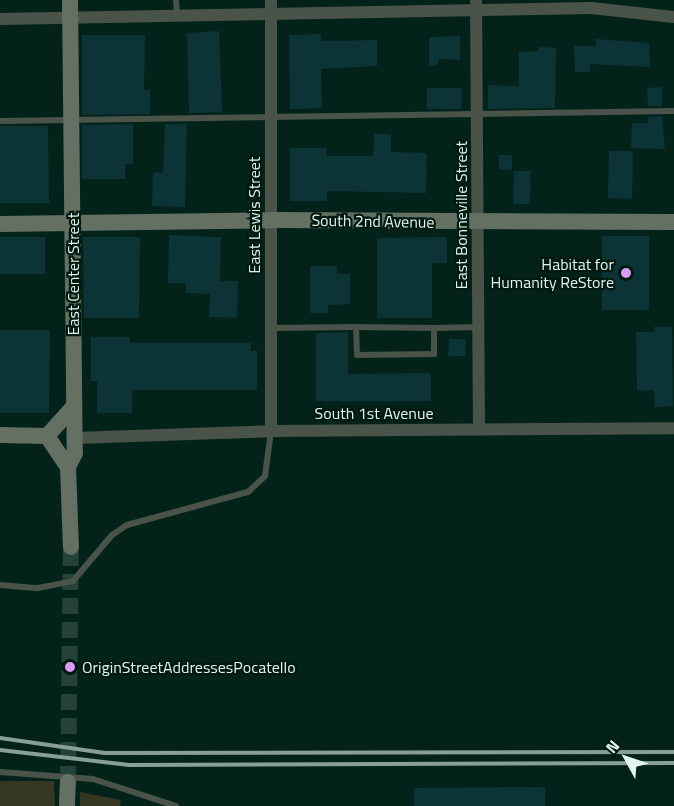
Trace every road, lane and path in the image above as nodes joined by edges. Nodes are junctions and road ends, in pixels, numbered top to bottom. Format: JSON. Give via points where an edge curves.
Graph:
{"nodes":[{"id":1,"x":70,"y":0,"type":"edge"},
{"id":2,"x":176,"y":0,"type":"edge"},
{"id":3,"x":271,"y":0,"type":"edge"},
{"id":4,"x":476,"y":5,"type":"edge"},
{"id":5,"x":271,"y":14,"type":"junction"},
{"id":6,"x":177,"y":16,"type":"junction"},
{"id":7,"x":674,"y":17,"type":"edge"},
{"id":8,"x":70,"y":18,"type":"junction"},
{"id":9,"x":0,"y":19,"type":"edge"},
{"id":10,"x":674,"y":111,"type":"edge"},
{"id":11,"x":477,"y":116,"type":"junction"},
{"id":12,"x":271,"y":118,"type":"junction"},
{"id":13,"x":71,"y":120,"type":"junction"},
{"id":14,"x":0,"y":121,"type":"edge"},
{"id":15,"x":271,"y":220,"type":"junction"},
{"id":16,"x":477,"y":222,"type":"junction"},
{"id":17,"x":674,"y":222,"type":"edge"},
{"id":18,"x":72,"y":223,"type":"junction"},
{"id":19,"x":0,"y":224,"type":"edge"},
{"id":20,"x":356,"y":327,"type":"junction"},
{"id":21,"x":478,"y":327,"type":"junction"},
{"id":22,"x":271,"y":328,"type":"junction"},
{"id":23,"x":434,"y":328,"type":"junction"},
{"id":24,"x":74,"y":406,"type":"junction"},
{"id":25,"x":674,"y":428,"type":"edge"},
{"id":26,"x":479,"y":429,"type":"junction"},
{"id":27,"x":271,"y":431,"type":"junction"},
{"id":28,"x":0,"y":435,"type":"edge"},
{"id":29,"x":47,"y":436,"type":"junction"},
{"id":30,"x":75,"y":438,"type":"junction"},
{"id":31,"x":68,"y":467,"type":"junction"},
{"id":32,"x":71,"y":547,"type":"tunnel mouth"},
{"id":33,"x":0,"y":585,"type":"edge"},
{"id":34,"x":0,"y":772,"type":"edge"},
{"id":35,"x":68,"y":782,"type":"tunnel mouth"},
{"id":36,"x":68,"y":806,"type":"edge"},
{"id":37,"x":176,"y":806,"type":"edge"}],
"edges":[{"from":1,"to":8,"type":"street","name":"East Center Street"},
{"from":2,"to":6,"type":"lane"},
{"from":3,"to":5,"type":"street","name":"East Lewis Street"},
{"from":4,"to":5,"type":"street"},
{"from":4,"to":7,"type":"street","via":[[591,8]]},
{"from":4,"to":11,"type":"street","name":"East Bonneville Street"},
{"from":5,"to":6,"type":"street"},
{"from":5,"to":12,"type":"street","name":"East Lewis Street"},
{"from":6,"to":8,"type":"street"},
{"from":8,"to":9,"type":"street"},
{"from":8,"to":13,"type":"street","name":"East Center Street"},
{"from":10,"to":11,"type":"lane"},
{"from":11,"to":12,"type":"lane"},
{"from":11,"to":16,"type":"street","name":"East Bonneville Street"},
{"from":12,"to":13,"type":"lane"},
{"from":12,"to":15,"type":"street","name":"East Lewis Street"},
{"from":13,"to":14,"type":"lane"},
{"from":13,"to":18,"type":"street","name":"East Center Street"},
{"from":15,"to":16,"type":"street","name":"South 2nd Avenue"},
{"from":15,"to":18,"type":"street","name":"South 2nd Avenue"},
{"from":15,"to":22,"type":"street","name":"East Lewis Street"},
{"from":16,"to":17,"type":"street","name":"South 2nd Avenue"},
{"from":16,"to":21,"type":"street","name":"East Bonneville Street"},
{"from":18,"to":19,"type":"street","name":"South 2nd Avenue"},
{"from":18,"to":24,"type":"street","name":"East Center Street"},
{"from":20,"to":22,"type":"lane"},
{"from":20,"to":23,"type":"lane"},
{"from":20,"to":23,"type":"lane","via":[[357,355],[434,354]]},
{"from":21,"to":23,"type":"lane"},
{"from":21,"to":26,"type":"street","name":"East Bonneville Street"},
{"from":22,"to":27,"type":"street","name":"East Lewis Street"},
{"from":24,"to":29,"type":"street"},
{"from":24,"to":30,"type":"street","name":"East Center Street"},
{"from":25,"to":26,"type":"street","name":"South 1st Avenue"},
{"from":26,"to":27,"type":"street","name":"South 1st Avenue"},
{"from":27,"to":30,"type":"street","name":"South 1st Avenue"},
{"from":27,"to":33,"type":"lane","via":[[265,476],[248,492],[127,525],[112,535],[73,581],[38,588]]},
{"from":28,"to":29,"type":"street"},
{"from":29,"to":31,"type":"street"},
{"from":30,"to":31,"type":"street","name":"East Center Street","via":[[75,453]]},
{"from":31,"to":32,"type":"street","name":"East Center Street"},
{"from":34,"to":37,"type":"lane","via":[[93,779]]},
{"from":35,"to":36,"type":"street"}]}
